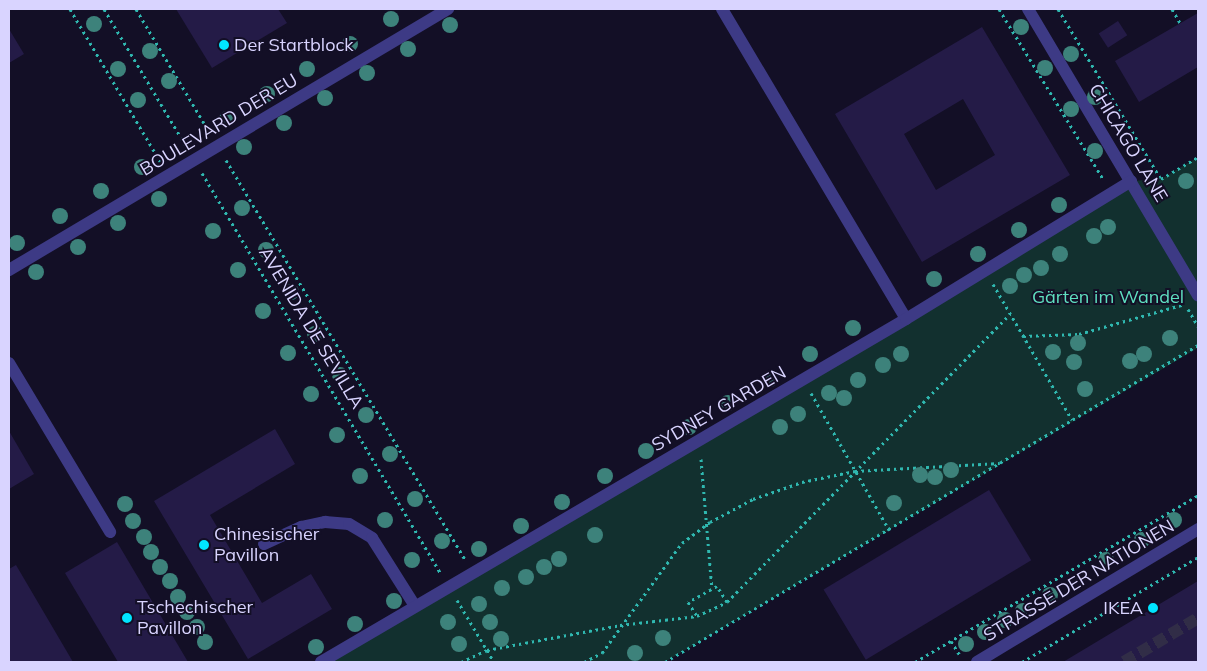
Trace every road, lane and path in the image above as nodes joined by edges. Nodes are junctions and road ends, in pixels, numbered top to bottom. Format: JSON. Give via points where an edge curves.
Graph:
{"nodes":[{"id":1,"x":70,"y":9,"type":"edge"},
{"id":2,"x":104,"y":9,"type":"edge"},
{"id":3,"x":136,"y":9,"type":"edge"},
{"id":4,"x":448,"y":9,"type":"edge"},
{"id":5,"x":722,"y":9,"type":"edge"},
{"id":6,"x":999,"y":9,"type":"edge"},
{"id":7,"x":1028,"y":9,"type":"edge"},
{"id":8,"x":1058,"y":9,"type":"edge"},
{"id":9,"x":1172,"y":9,"type":"edge"},
{"id":10,"x":1180,"y":23,"type":"dead end"},
{"id":11,"x":218,"y":146,"type":"junction"},
{"id":12,"x":1198,"y":157,"type":"edge"},
{"id":13,"x":194,"y":160,"type":"junction"},
{"id":14,"x":169,"y":175,"type":"junction"},
{"id":15,"x":1161,"y":180,"type":"junction"},
{"id":16,"x":1131,"y":181,"type":"junction"},
{"id":17,"x":1114,"y":190,"type":"junction"},
{"id":18,"x":9,"y":270,"type":"edge"},
{"id":19,"x":985,"y":270,"type":"junction"},
{"id":20,"x":1198,"y":294,"type":"edge"},
{"id":21,"x":1185,"y":304,"type":"dead end"},
{"id":22,"x":1010,"y":314,"type":"junction"},
{"id":23,"x":906,"y":319,"type":"junction"},
{"id":24,"x":1023,"y":336,"type":"junction"},
{"id":25,"x":1198,"y":345,"type":"edge"},
{"id":26,"x":9,"y":363,"type":"edge"},
{"id":27,"x":803,"y":380,"type":"junction"},
{"id":28,"x":1072,"y":420,"type":"junction"},
{"id":29,"x":699,"y":441,"type":"junction"},
{"id":30,"x":1000,"y":463,"type":"junction"},
{"id":31,"x":855,"y":471,"type":"junction"},
{"id":32,"x":1198,"y":495,"type":"edge"},
{"id":33,"x":707,"y":524,"type":"junction"},
{"id":34,"x":1198,"y":529,"type":"edge"},
{"id":35,"x":888,"y":530,"type":"junction"},
{"id":36,"x":110,"y":532,"type":"dead end"},
{"id":37,"x":264,"y":544,"type":"dead end"},
{"id":38,"x":1198,"y":558,"type":"edge"},
{"id":39,"x":473,"y":572,"type":"junction"},
{"id":40,"x":449,"y":586,"type":"junction"},
{"id":41,"x":712,"y":589,"type":"junction"},
{"id":42,"x":727,"y":602,"type":"junction"},
{"id":43,"x":415,"y":606,"type":"junction"},
{"id":44,"x":697,"y":616,"type":"junction"},
{"id":45,"x":620,"y":625,"type":"junction"},
{"id":46,"x":951,"y":641,"type":"junction"},
{"id":47,"x":487,"y":650,"type":"junction"},
{"id":48,"x":321,"y":662,"type":"edge"},
{"id":49,"x":461,"y":662,"type":"edge"},
{"id":50,"x":494,"y":662,"type":"edge"},
{"id":51,"x":584,"y":662,"type":"edge"},
{"id":52,"x":665,"y":662,"type":"edge"},
{"id":53,"x":915,"y":662,"type":"edge"},
{"id":54,"x":963,"y":662,"type":"edge"},
{"id":55,"x":977,"y":662,"type":"edge"},
{"id":56,"x":1022,"y":662,"type":"edge"}],
"edges":[{"from":1,"to":14,"type":"path"},
{"from":2,"to":13,"type":"path","name":"AVENIDA DE SEVILLA"},
{"from":3,"to":11,"type":"path"},
{"from":4,"to":11,"type":"street","name":"BOULEVARD DER EU"},
{"from":5,"to":23,"type":"street"},
{"from":6,"to":17,"type":"path","via":[[1098,175]]},
{"from":7,"to":16,"type":"street","name":"CHICAGO LANE"},
{"from":8,"to":15,"type":"path"},
{"from":9,"to":10,"type":"path"},
{"from":11,"to":13,"type":"street","name":"BOULEVARD DER EU"},
{"from":11,"to":39,"type":"path"},
{"from":12,"to":15,"type":"path"},
{"from":13,"to":14,"type":"street","name":"BOULEVARD DER EU"},
{"from":13,"to":40,"type":"path","name":"AVENIDA DE SEVILLA"},
{"from":14,"to":18,"type":"street","name":"BOULEVARD DER EU"},
{"from":15,"to":16,"type":"path"},
{"from":16,"to":17,"type":"street","name":"SYDNEY GARDEN"},
{"from":16,"to":20,"type":"street","name":"CHICAGO LANE"},
{"from":17,"to":19,"type":"street","name":"SYDNEY GARDEN"},
{"from":19,"to":22,"type":"path"},
{"from":19,"to":23,"type":"street","name":"SYDNEY GARDEN"},
{"from":21,"to":24,"type":"path","via":[[1079,334]]},
{"from":22,"to":24,"type":"path"},
{"from":22,"to":31,"type":"path"},
{"from":23,"to":27,"type":"street","name":"SYDNEY GARDEN"},
{"from":24,"to":28,"type":"path"},
{"from":25,"to":28,"type":"path"},
{"from":26,"to":36,"type":"street"},
{"from":27,"to":29,"type":"street","name":"SYDNEY GARDEN"},
{"from":27,"to":31,"type":"path"},
{"from":28,"to":30,"type":"path"},
{"from":29,"to":33,"type":"path"},
{"from":29,"to":39,"type":"street","name":"SYDNEY GARDEN"},
{"from":30,"to":31,"type":"path"},
{"from":30,"to":35,"type":"path"},
{"from":31,"to":33,"type":"path","via":[[802,482],[761,496]]},
{"from":31,"to":35,"type":"path"},
{"from":31,"to":42,"type":"path"},
{"from":32,"to":46,"type":"path"},
{"from":33,"to":41,"type":"path"},
{"from":33,"to":45,"type":"path","via":[[682,543]]},
{"from":34,"to":55,"type":"street","name":"STRASSE DER NATIONEN"},
{"from":35,"to":52,"type":"path"},
{"from":37,"to":43,"type":"street","via":[[301,527],[324,522],[350,524],[372,538]]},
{"from":38,"to":56,"type":"path"},
{"from":39,"to":40,"type":"street","name":"SYDNEY GARDEN"},
{"from":40,"to":43,"type":"street","name":"SYDNEY GARDEN"},
{"from":40,"to":47,"type":"path","name":"AVENIDA DE SEVILLA"},
{"from":41,"to":42,"type":"path","via":[[717,586]]},
{"from":41,"to":44,"type":"path","via":[[688,602]]},
{"from":42,"to":44,"type":"path"},
{"from":43,"to":48,"type":"street","name":"SYDNEY GARDEN"},
{"from":44,"to":45,"type":"path"},
{"from":45,"to":47,"type":"path"},
{"from":45,"to":51,"type":"path","via":[[602,652]]},
{"from":46,"to":53,"type":"path"},
{"from":46,"to":54,"type":"path"},
{"from":47,"to":49,"type":"path"},
{"from":47,"to":50,"type":"path","name":"AVENIDA DE SEVILLA"}]}
